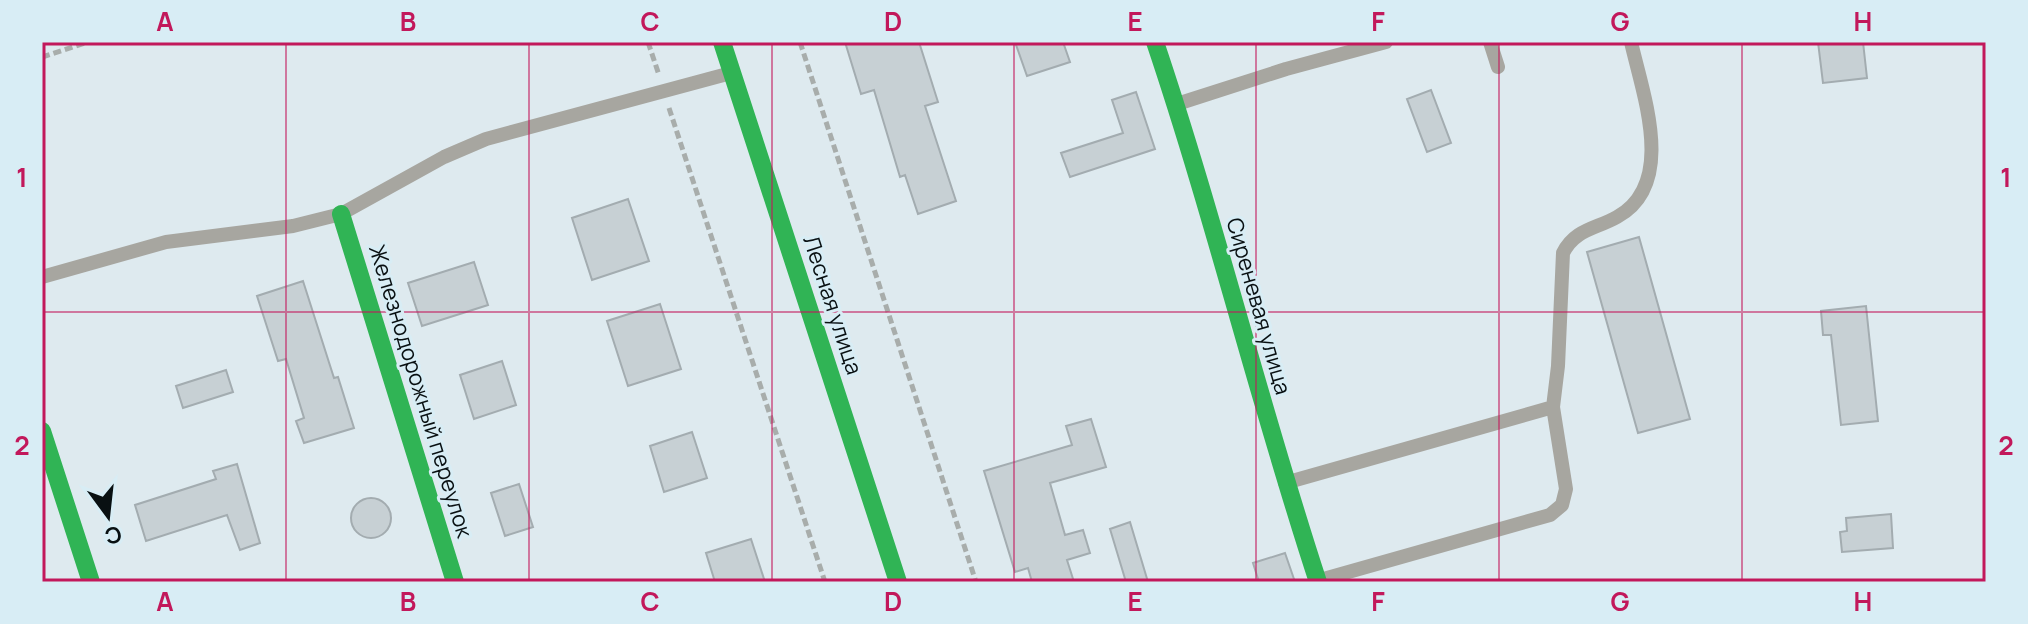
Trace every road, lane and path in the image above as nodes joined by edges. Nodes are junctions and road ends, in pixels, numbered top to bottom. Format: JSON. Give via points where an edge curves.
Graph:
{"nodes":[{"id":1,"x":88,"y":42,"type":"edge"},
{"id":2,"x":648,"y":42,"type":"edge"},
{"id":3,"x":722,"y":42,"type":"edge"},
{"id":4,"x":800,"y":42,"type":"edge"},
{"id":5,"x":1155,"y":42,"type":"edge"},
{"id":6,"x":1386,"y":42,"type":"edge"},
{"id":7,"x":1490,"y":42,"type":"edge"},
{"id":8,"x":1631,"y":42,"type":"edge"},
{"id":9,"x":42,"y":57,"type":"edge"},
{"id":10,"x":1498,"y":67,"type":"dead end"},
{"id":11,"x":732,"y":73,"type":"junction"},
{"id":12,"x":664,"y":92,"type":"junction"},
{"id":13,"x":1177,"y":104,"type":"junction"},
{"id":14,"x":341,"y":214,"type":"junction"},
{"id":15,"x":42,"y":277,"type":"edge"},
{"id":16,"x":1553,"y":407,"type":"junction"},
{"id":17,"x":42,"y":431,"type":"edge"},
{"id":18,"x":1285,"y":483,"type":"junction"},
{"id":19,"x":1318,"y":581,"type":"edge"},
{"id":20,"x":91,"y":582,"type":"edge"},
{"id":21,"x":455,"y":582,"type":"edge"},
{"id":22,"x":825,"y":582,"type":"edge"},
{"id":23,"x":898,"y":582,"type":"edge"},
{"id":24,"x":976,"y":582,"type":"edge"}],
"edges":[{"from":1,"to":9,"type":"path"},
{"from":2,"to":12,"type":"path"},
{"from":3,"to":11,"type":"street","name":"Лесная улица"},
{"from":4,"to":24,"type":"path"},
{"from":5,"to":13,"type":"street","name":"Сиреневая улица"},
{"from":6,"to":13,"type":"lane"},
{"from":7,"to":10,"type":"lane"},
{"from":8,"to":16,"type":"lane","via":[[1648,120],[1651,172],[1631,209],[1579,232],[1563,253]]},
{"from":11,"to":12,"type":"lane"},
{"from":11,"to":23,"type":"street","name":"Лесная улица"},
{"from":12,"to":14,"type":"lane","via":[[486,139]]},
{"from":12,"to":22,"type":"path"},
{"from":13,"to":18,"type":"street","name":"Сиреневая улица"},
{"from":14,"to":15,"type":"lane","via":[[293,226],[166,242]]},
{"from":14,"to":21,"type":"street","name":"Железнодорожный переулок"},
{"from":16,"to":18,"type":"lane"},
{"from":16,"to":19,"type":"lane","via":[[1566,489],[1562,505],[1550,515]]},
{"from":17,"to":20,"type":"street"},
{"from":18,"to":19,"type":"street","name":"Сиреневая улица"}]}
